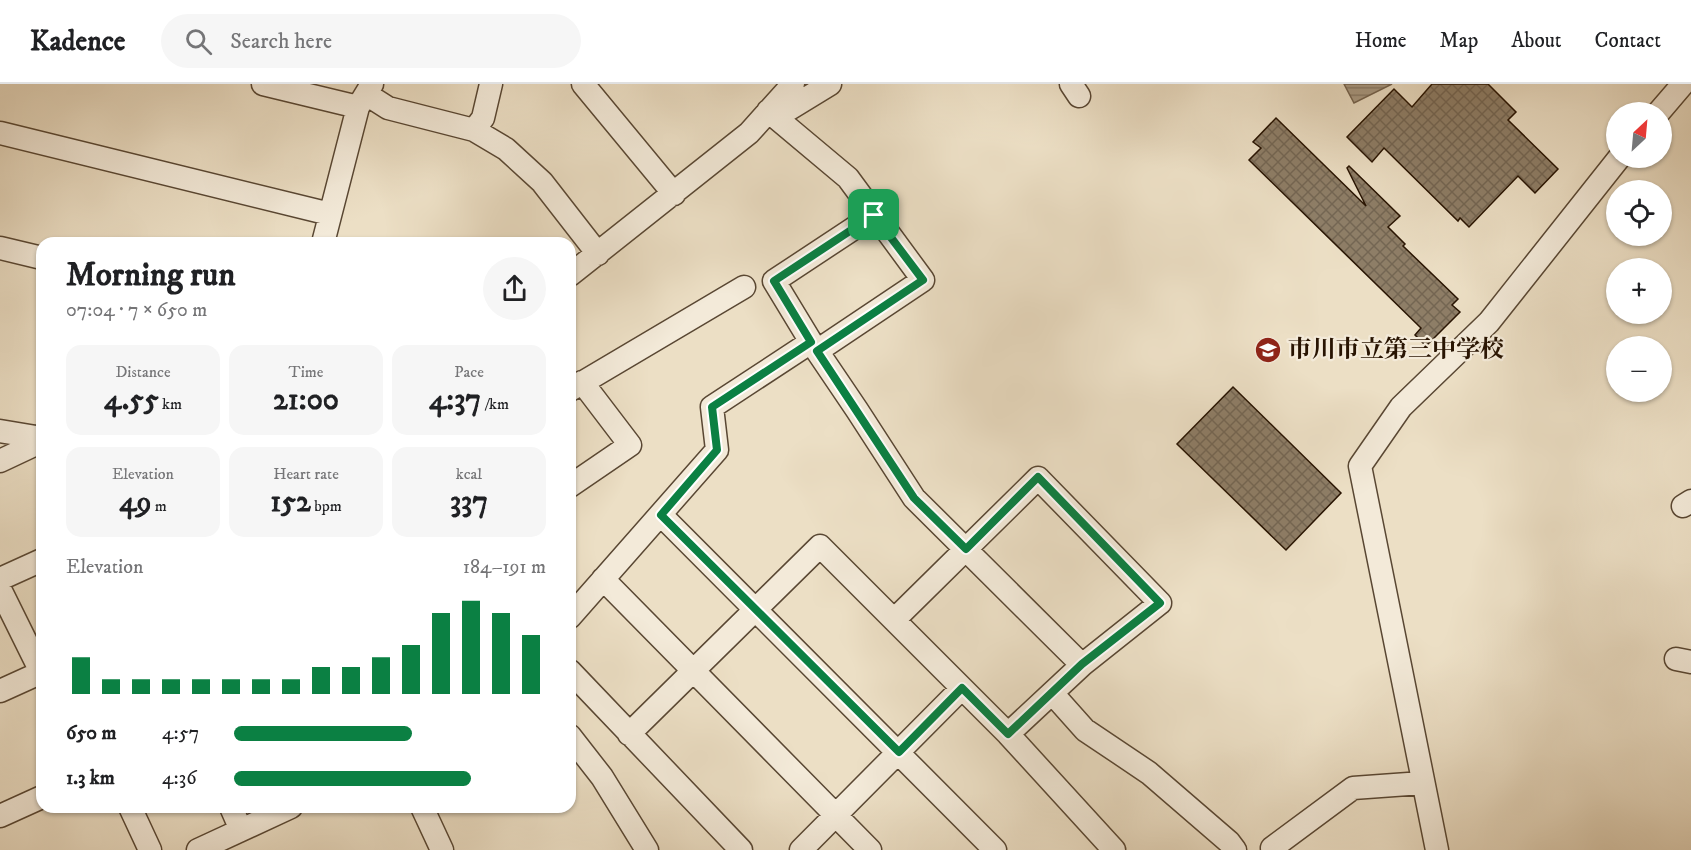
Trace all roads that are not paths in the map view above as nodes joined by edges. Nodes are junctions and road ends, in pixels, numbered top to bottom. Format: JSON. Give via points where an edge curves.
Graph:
{"nodes":[{"id":1,"x":263,"y":84,"type":"edge"},
{"id":2,"x":491,"y":84,"type":"edge"},
{"id":3,"x":583,"y":84,"type":"edge"},
{"id":4,"x":830,"y":84,"type":"edge"},
{"id":5,"x":1683,"y":84,"type":"edge"},
{"id":6,"x":791,"y":85,"type":"edge"},
{"id":7,"x":365,"y":95,"type":"edge"},
{"id":8,"x":1668,"y":102,"type":"edge"},
{"id":9,"x":772,"y":114,"type":"junction"},
{"id":10,"x":474,"y":130,"type":"junction"},
{"id":11,"x":0,"y":133,"type":"edge"},
{"id":12,"x":1611,"y":168,"type":"edge"},
{"id":13,"x":674,"y":194,"type":"junction"},
{"id":14,"x":330,"y":214,"type":"junction"},
{"id":15,"x":874,"y":215,"type":"junction"},
{"id":16,"x":324,"y":237,"type":"edge"},
{"id":17,"x":0,"y":248,"type":"edge"},
{"id":18,"x":598,"y":254,"type":"junction"},
{"id":19,"x":36,"y":257,"type":"edge"},
{"id":20,"x":576,"y":270,"type":"edge"},
{"id":21,"x":744,"y":286,"type":"dead end"},
{"id":22,"x":814,"y":347,"type":"junction"},
{"id":23,"x":576,"y":386,"type":"edge"},
{"id":24,"x":0,"y":431,"type":"edge"},
{"id":25,"x":36,"y":436,"type":"edge"},
{"id":26,"x":36,"y":442,"type":"edge"},
{"id":27,"x":0,"y":461,"type":"edge"},
{"id":28,"x":576,"y":482,"type":"edge"},
{"id":29,"x":661,"y":515,"type":"junction"},
{"id":30,"x":966,"y":549,"type":"junction"},
{"id":31,"x":36,"y":563,"type":"edge"},
{"id":32,"x":0,"y":579,"type":"edge"},
{"id":33,"x":603,"y":579,"type":"junction"},
{"id":34,"x":0,"y":589,"type":"edge"},
{"id":35,"x":757,"y":609,"type":"junction"},
{"id":36,"x":576,"y":610,"type":"edge"},
{"id":37,"x":894,"y":620,"type":"junction"},
{"id":38,"x":36,"y":660,"type":"edge"},
{"id":39,"x":1082,"y":664,"type":"junction"},
{"id":40,"x":693,"y":671,"type":"junction"},
{"id":41,"x":36,"y":675,"type":"edge"},
{"id":42,"x":962,"y":688,"type":"junction"},
{"id":43,"x":0,"y":691,"type":"edge"},
{"id":44,"x":1052,"y":693,"type":"junction"},
{"id":45,"x":581,"y":696,"type":"edge"},
{"id":46,"x":628,"y":734,"type":"junction"},
{"id":47,"x":1008,"y":734,"type":"junction"},
{"id":48,"x":576,"y":744,"type":"edge"},
{"id":49,"x":899,"y":752,"type":"junction"},
{"id":50,"x":1422,"y":783,"type":"junction"},
{"id":51,"x":36,"y":800,"type":"edge"},
{"id":52,"x":133,"y":813,"type":"edge"},
{"id":53,"x":234,"y":813,"type":"edge"},
{"id":54,"x":278,"y":813,"type":"edge"},
{"id":55,"x":425,"y":813,"type":"edge"},
{"id":56,"x":836,"y":815,"type":"junction"},
{"id":57,"x":0,"y":816,"type":"edge"},
{"id":58,"x":241,"y":830,"type":"junction"},
{"id":59,"x":203,"y":849,"type":"edge"},
{"id":60,"x":150,"y":850,"type":"edge"},
{"id":61,"x":442,"y":850,"type":"edge"},
{"id":62,"x":647,"y":850,"type":"edge"},
{"id":63,"x":741,"y":850,"type":"edge"},
{"id":64,"x":801,"y":850,"type":"edge"},
{"id":65,"x":870,"y":850,"type":"edge"},
{"id":66,"x":995,"y":850,"type":"edge"},
{"id":67,"x":1114,"y":850,"type":"edge"},
{"id":68,"x":1235,"y":850,"type":"edge"},
{"id":69,"x":1274,"y":850,"type":"edge"},
{"id":70,"x":1437,"y":850,"type":"edge"}],
"edges":[{"from":1,"to":7,"type":"street"},
{"from":2,"to":10,"type":"street","via":[[483,118]]},
{"from":3,"to":13,"type":"street"},
{"from":4,"to":9,"type":"street"},
{"from":5,"to":8,"type":"street"},
{"from":6,"to":9,"type":"street"},
{"from":7,"to":10,"type":"street","via":[[388,108]]},
{"from":7,"to":14,"type":"street"},
{"from":9,"to":13,"type":"street"},
{"from":9,"to":15,"type":"street","via":[[848,178]]},
{"from":10,"to":18,"type":"street","via":[[506,149],[542,182]]},
{"from":11,"to":14,"type":"street"},
{"from":12,"to":50,"type":"street","via":[[1489,322],[1401,407],[1360,466]]},
{"from":13,"to":18,"type":"street"},
{"from":14,"to":16,"type":"street"},
{"from":15,"to":22,"type":"street","via":[[774,281]]},
{"from":15,"to":22,"type":"street","via":[[923,280]]},
{"from":17,"to":19,"type":"street"},
{"from":18,"to":20,"type":"street"},
{"from":21,"to":23,"type":"street"},
{"from":22,"to":29,"type":"street","via":[[712,407],[717,450]]},
{"from":22,"to":30,"type":"street","via":[[914,498]]},
{"from":23,"to":28,"type":"street","via":[[630,445]]},
{"from":24,"to":25,"type":"street"},
{"from":26,"to":27,"type":"street"},
{"from":29,"to":33,"type":"street"},
{"from":29,"to":35,"type":"street"},
{"from":30,"to":37,"type":"street"},
{"from":30,"to":39,"type":"street"},
{"from":30,"to":39,"type":"street","via":[[1038,477],[1160,603]]},
{"from":31,"to":32,"type":"street"},
{"from":33,"to":36,"type":"street"},
{"from":33,"to":40,"type":"street"},
{"from":34,"to":38,"type":"street"},
{"from":35,"to":37,"type":"street","via":[[820,546]]},
{"from":35,"to":40,"type":"street"},
{"from":35,"to":49,"type":"street"},
{"from":37,"to":42,"type":"street"},
{"from":39,"to":44,"type":"street"},
{"from":40,"to":46,"type":"street"},
{"from":40,"to":56,"type":"street"},
{"from":41,"to":43,"type":"street"},
{"from":42,"to":47,"type":"street"},
{"from":42,"to":49,"type":"street"},
{"from":44,"to":47,"type":"street"},
{"from":44,"to":68,"type":"street","via":[[1085,730],[1149,773]]},
{"from":45,"to":46,"type":"street"},
{"from":46,"to":63,"type":"street"},
{"from":47,"to":67,"type":"street"},
{"from":48,"to":62,"type":"street","via":[[602,777]]},
{"from":49,"to":56,"type":"street"},
{"from":49,"to":66,"type":"street"},
{"from":50,"to":69,"type":"street","via":[[1353,789]]},
{"from":50,"to":70,"type":"street"},
{"from":51,"to":57,"type":"street"},
{"from":52,"to":60,"type":"street"},
{"from":53,"to":58,"type":"street"},
{"from":54,"to":58,"type":"street"},
{"from":55,"to":61,"type":"street"},
{"from":56,"to":64,"type":"street"},
{"from":56,"to":65,"type":"street"},
{"from":58,"to":59,"type":"street"}]}
